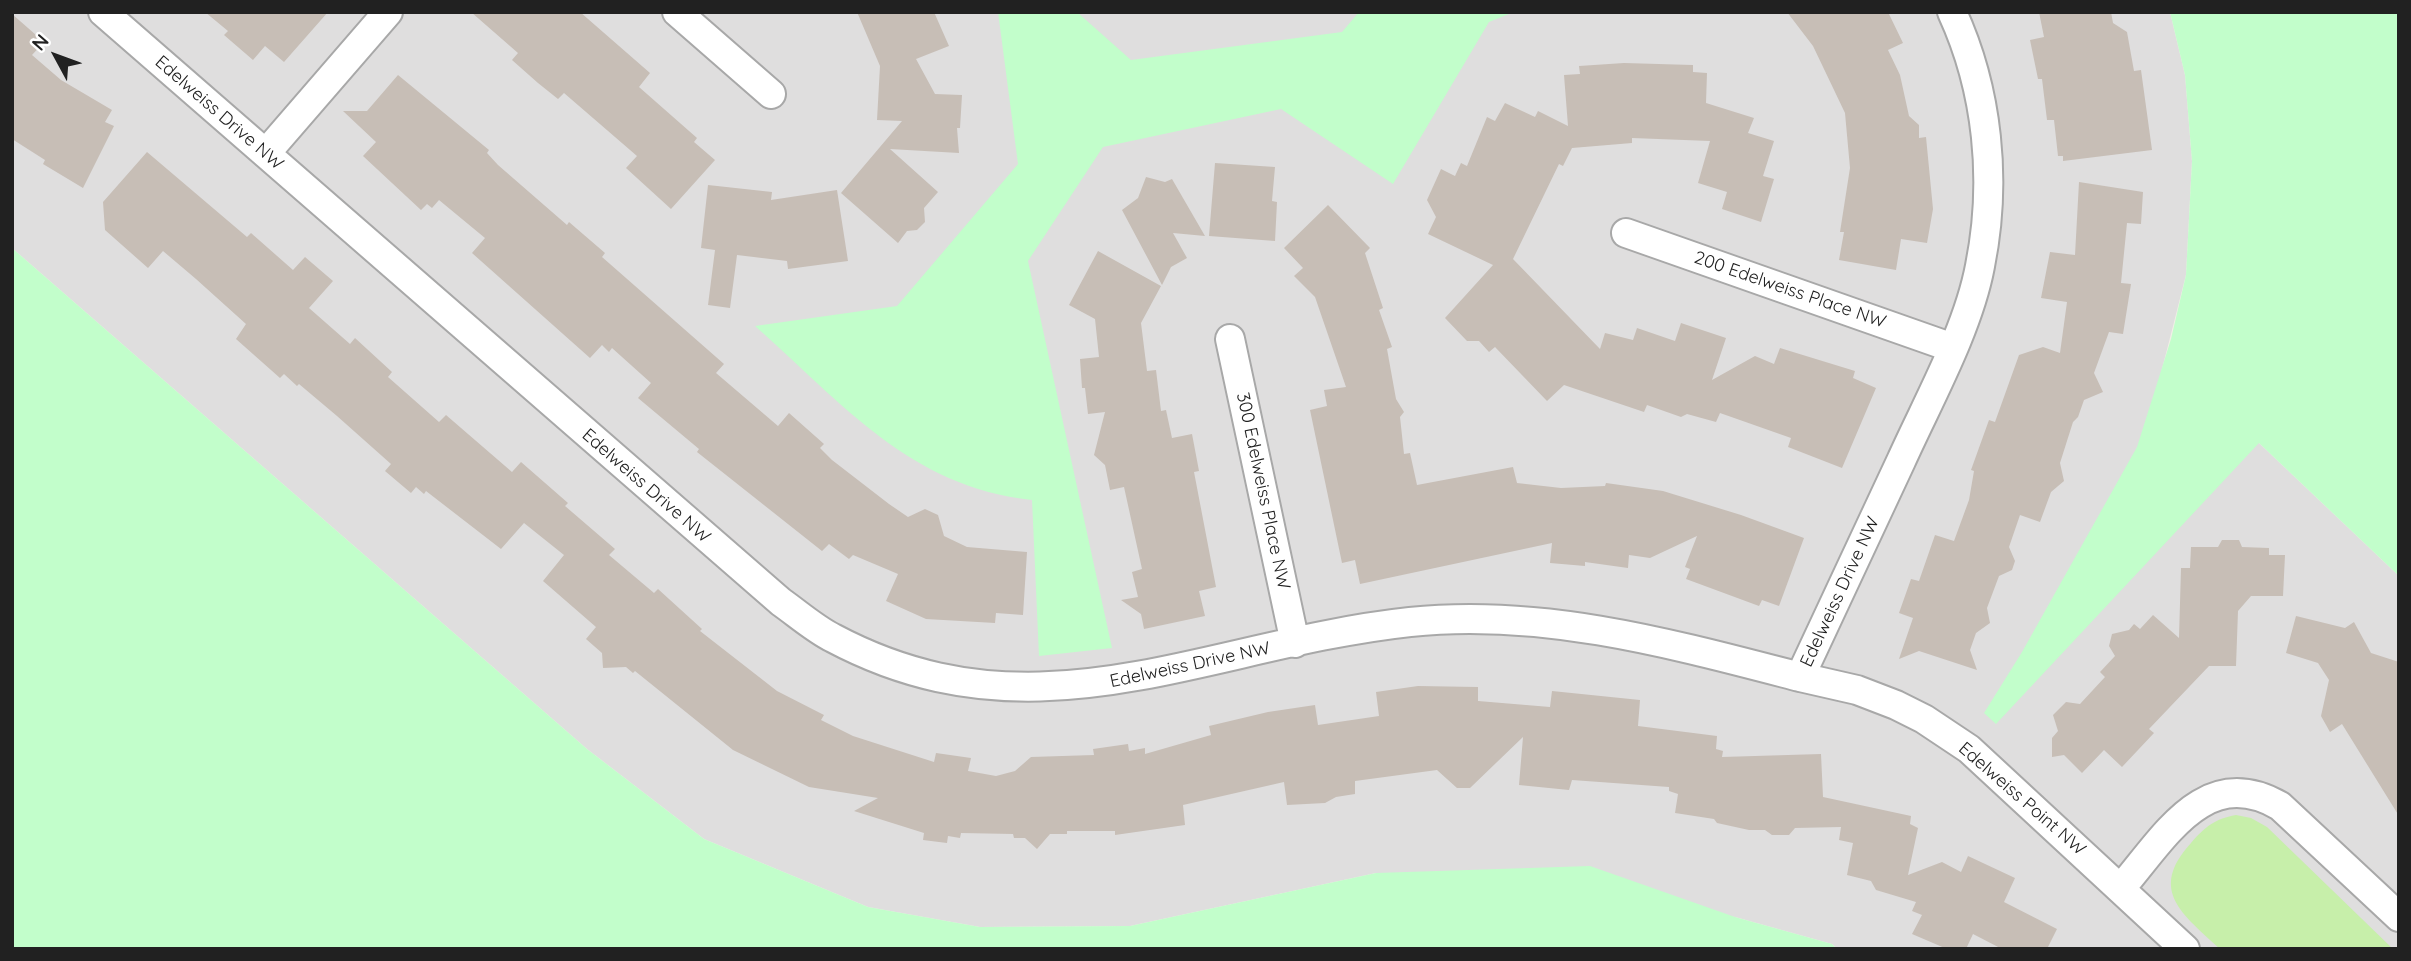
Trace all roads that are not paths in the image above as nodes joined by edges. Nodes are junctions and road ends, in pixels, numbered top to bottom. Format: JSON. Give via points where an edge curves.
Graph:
{"nodes":[{"id":1,"x":103,"y":12,"type":"edge"},
{"id":2,"x":388,"y":12,"type":"edge"},
{"id":3,"x":677,"y":12,"type":"edge"},
{"id":4,"x":1952,"y":12,"type":"edge"},
{"id":5,"x":771,"y":94,"type":"dead end"},
{"id":6,"x":266,"y":153,"type":"junction"},
{"id":7,"x":1626,"y":233,"type":"dead end"},
{"id":8,"x":1230,"y":339,"type":"dead end"},
{"id":9,"x":1953,"y":348,"type":"junction"},
{"id":10,"x":1295,"y":643,"type":"junction"},
{"id":11,"x":1800,"y":677,"type":"junction"},
{"id":12,"x":2121,"y":888,"type":"junction"},
{"id":13,"x":2399,"y":917,"type":"edge"},
{"id":14,"x":2185,"y":949,"type":"edge"}],
"edges":[{"from":1,"to":6,"type":"street","name":"Edelweiss Drive NW"},
{"from":2,"to":6,"type":"street"},
{"from":3,"to":5,"type":"street"},
{"from":4,"to":9,"type":"street","name":"Edelweiss Drive NW","via":[[1967,46],[1982,103],[1989,173],[1980,268]]},
{"from":6,"to":10,"type":"street","name":"Edelweiss Drive NW","via":[[664,503],[781,602],[832,638],[910,671],[965,685],[1027,689],[1138,678]]},
{"from":7,"to":9,"type":"street","name":"200 Edelweiss Place NW"},
{"from":8,"to":10,"type":"street","name":"300 Edelweiss Place NW"},
{"from":9,"to":11,"type":"street","name":"Edelweiss Drive NW"},
{"from":10,"to":11,"type":"street","name":"Edelweiss Drive NW","via":[[1410,622],[1534,623],[1661,641]]},
{"from":11,"to":12,"type":"street","name":"Edelweiss Point NW","via":[[1857,690],[1924,719],[1969,749]]},
{"from":12,"to":13,"type":"street","via":[[2199,803],[2217,794],[2243,792],[2280,806]]},
{"from":12,"to":14,"type":"street","name":"Edelweiss Point NW"}]}
